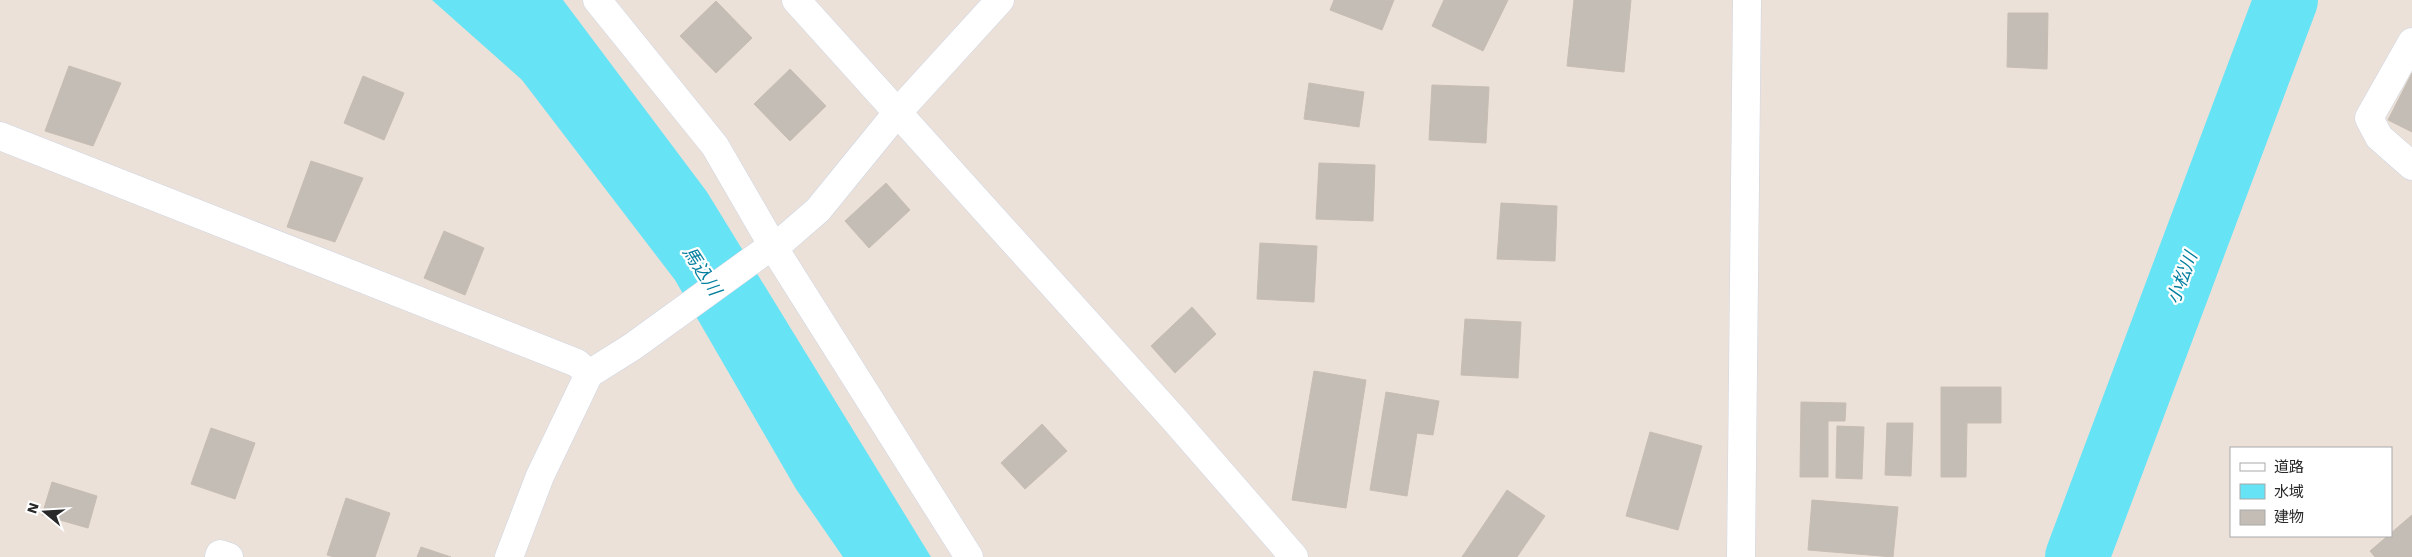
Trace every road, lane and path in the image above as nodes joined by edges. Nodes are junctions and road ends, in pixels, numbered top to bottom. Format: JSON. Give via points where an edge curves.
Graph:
{"nodes":[{"id":1,"x":597,"y":0,"type":"edge"},
{"id":2,"x":796,"y":0,"type":"edge"},
{"id":3,"x":1000,"y":0,"type":"edge"},
{"id":4,"x":1747,"y":0,"type":"edge"},
{"id":5,"x":2412,"y":42,"type":"edge"},
{"id":6,"x":897,"y":113,"type":"junction"},
{"id":7,"x":0,"y":136,"type":"edge"},
{"id":8,"x":2412,"y":166,"type":"edge"},
{"id":9,"x":770,"y":249,"type":"junction"},
{"id":10,"x":588,"y":374,"type":"junction"},
{"id":11,"x":219,"y":557,"type":"edge"},
{"id":12,"x":229,"y":557,"type":"edge"},
{"id":13,"x":509,"y":557,"type":"edge"},
{"id":14,"x":969,"y":557,"type":"edge"},
{"id":15,"x":1294,"y":557,"type":"edge"},
{"id":16,"x":1741,"y":557,"type":"edge"}],
"edges":[{"from":1,"to":9,"type":"street","via":[[715,146]]},
{"from":2,"to":6,"type":"street"},
{"from":3,"to":6,"type":"street"},
{"from":4,"to":16,"type":"street"},
{"from":5,"to":8,"type":"street","via":[[2369,118],[2379,137]]},
{"from":6,"to":9,"type":"street","via":[[818,210]]},
{"from":6,"to":15,"type":"street"},
{"from":7,"to":10,"type":"street","via":[[577,363]]},
{"from":9,"to":10,"type":"street","via":[[632,347]]},
{"from":9,"to":14,"type":"street"},
{"from":10,"to":13,"type":"street","via":[[540,476]]},
{"from":11,"to":12,"type":"street","via":[[220,554]]}]}
